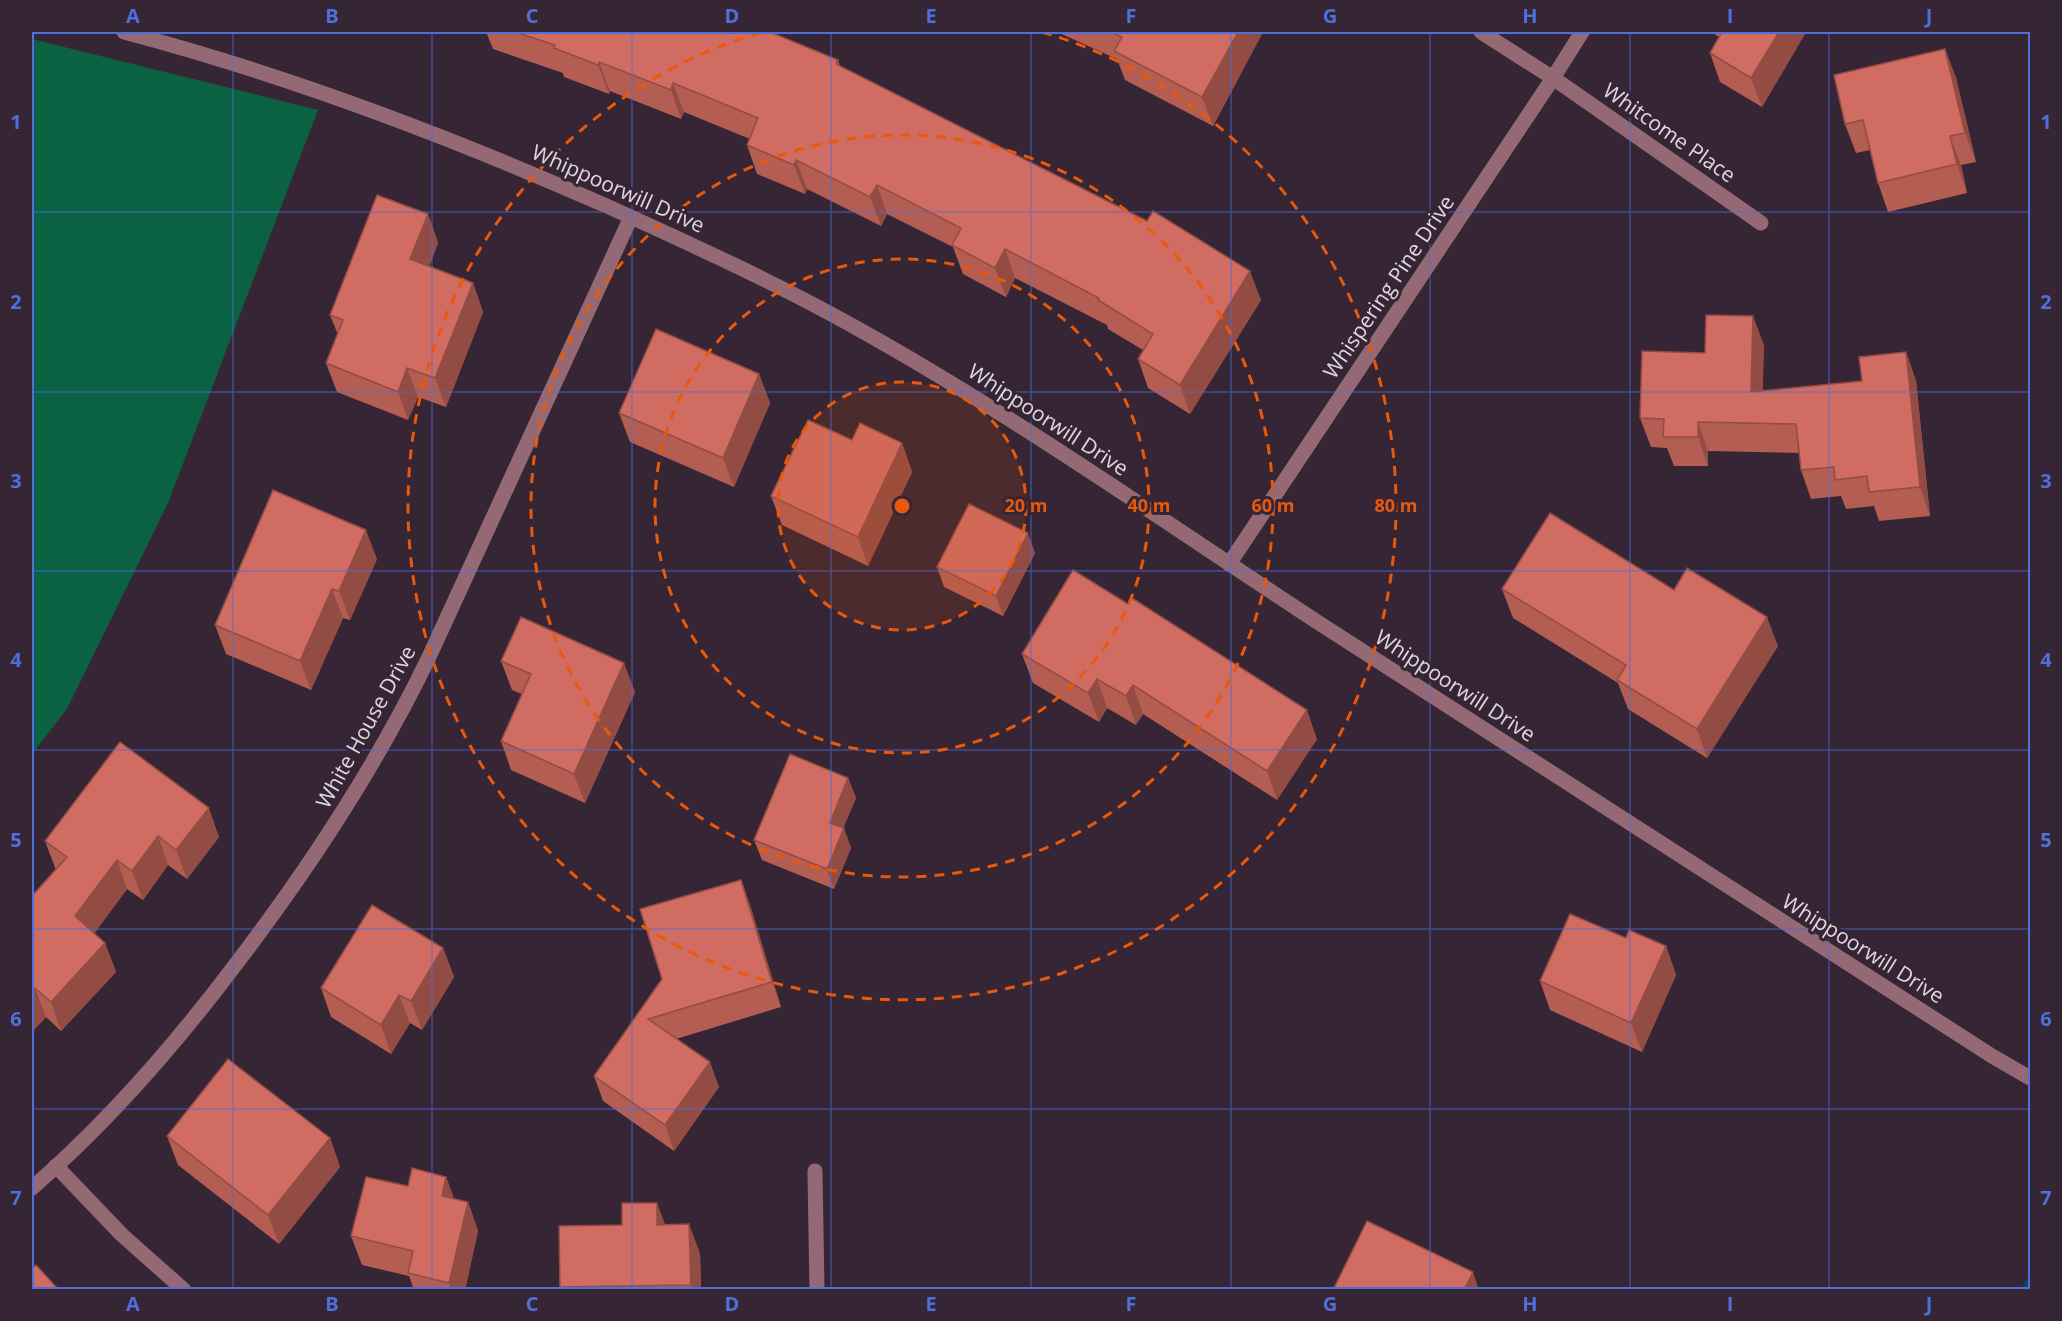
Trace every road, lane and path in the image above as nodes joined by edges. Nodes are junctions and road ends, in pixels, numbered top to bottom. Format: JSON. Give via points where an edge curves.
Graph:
{"nodes":[{"id":1,"x":124,"y":32,"type":"edge"},
{"id":2,"x":1481,"y":32,"type":"edge"},
{"id":3,"x":1582,"y":32,"type":"edge"},
{"id":4,"x":1553,"y":78,"type":"junction"},
{"id":5,"x":631,"y":217,"type":"junction"},
{"id":6,"x":1761,"y":223,"type":"dead end"},
{"id":7,"x":1229,"y":564,"type":"junction"},
{"id":8,"x":2031,"y":1078,"type":"edge"},
{"id":9,"x":56,"y":1167,"type":"junction"},
{"id":10,"x":815,"y":1171,"type":"dead end"},
{"id":11,"x":32,"y":1188,"type":"edge"},
{"id":12,"x":184,"y":1290,"type":"edge"},
{"id":13,"x":817,"y":1290,"type":"edge"}],
"edges":[{"from":1,"to":5,"type":"street","name":"Whippoorwill Drive","via":[[276,75],[378,111]]},
{"from":2,"to":4,"type":"street","name":"Whitcome Place"},
{"from":3,"to":4,"type":"street","name":"Whispering Pine Drive"},
{"from":4,"to":6,"type":"street","name":"Whitcome Place"},
{"from":4,"to":7,"type":"street","name":"Whispering Pine Drive"},
{"from":5,"to":7,"type":"street","name":"Whippoorwill Drive","via":[[789,291],[869,335],[965,391]]},
{"from":5,"to":9,"type":"street","name":"White House Drive","via":[[429,657],[364,780],[287,896],[210,999],[165,1054]]},
{"from":7,"to":8,"type":"street","name":"Whippoorwill Drive","via":[[1729,889]]},
{"from":9,"to":11,"type":"street","name":"White House Drive"},
{"from":9,"to":12,"type":"street","via":[[122,1235]]},
{"from":10,"to":13,"type":"street"}]}
